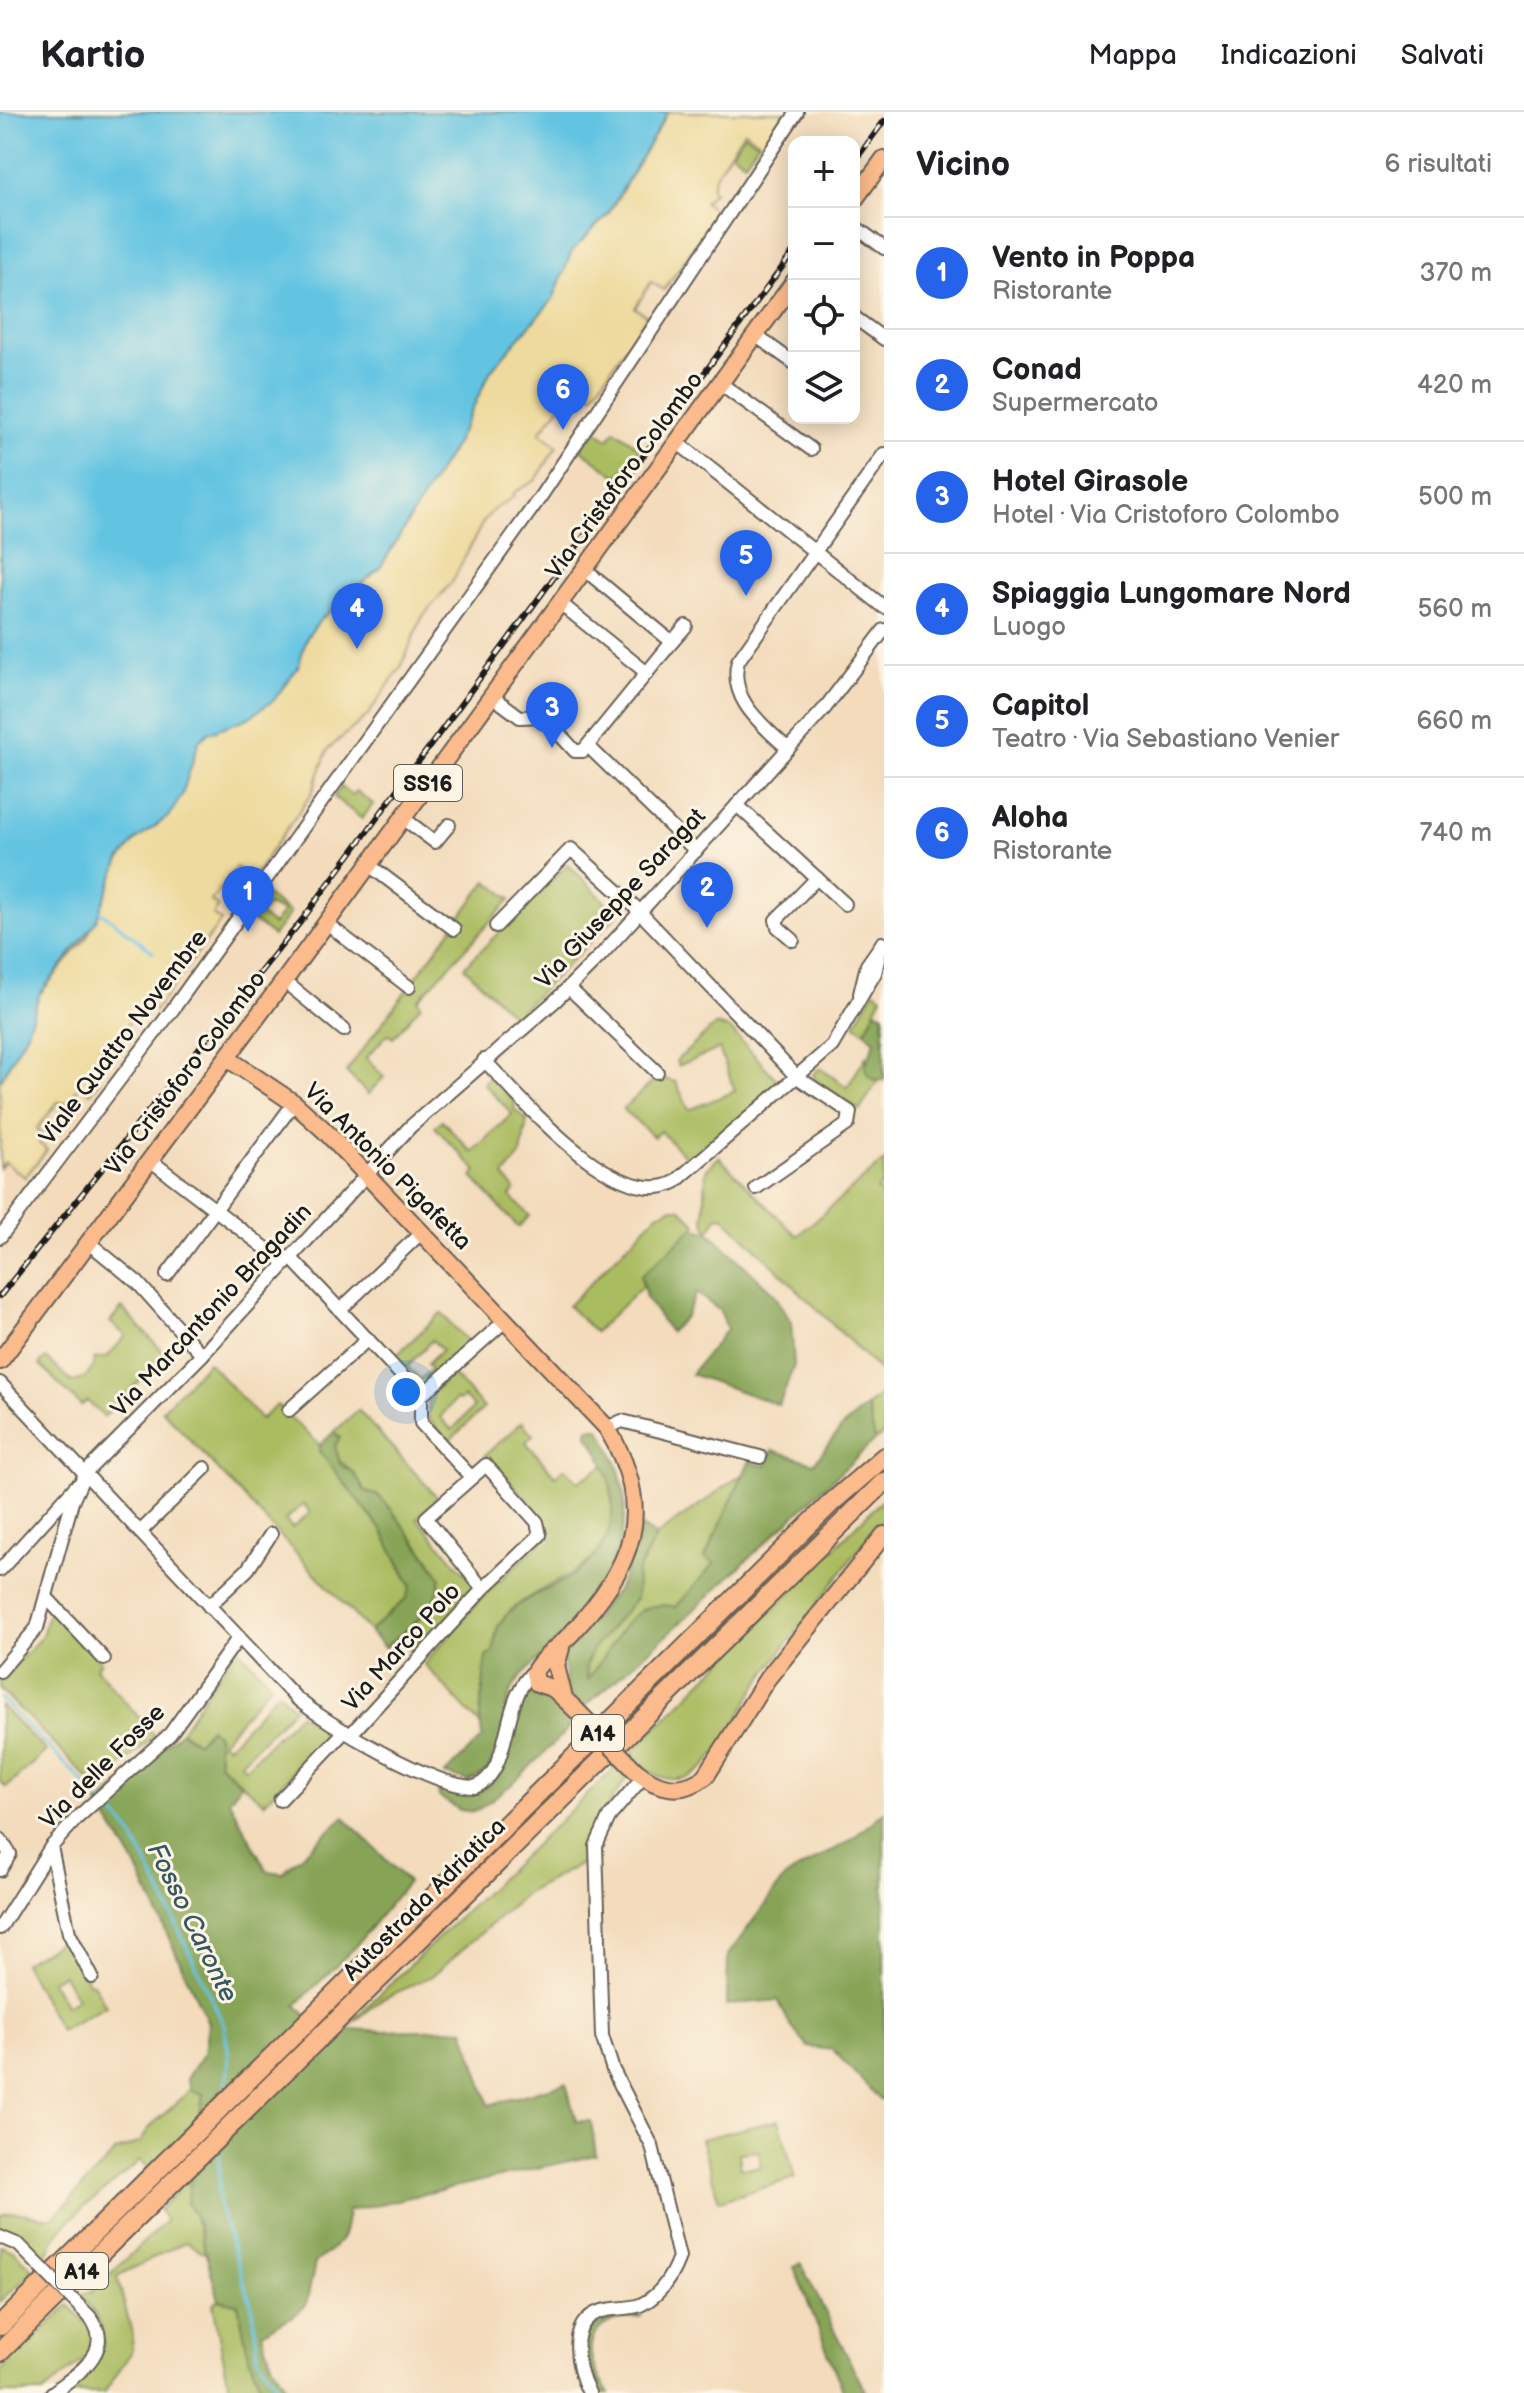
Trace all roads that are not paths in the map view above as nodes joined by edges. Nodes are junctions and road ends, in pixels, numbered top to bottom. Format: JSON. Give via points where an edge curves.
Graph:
{"nodes":[{"id":1,"x":797,"y":112,"type":"edge"},
{"id":2,"x":884,"y":159,"type":"edge"},
{"id":3,"x":860,"y":192,"type":"edge"},
{"id":4,"x":860,"y":230,"type":"edge"},
{"id":5,"x":884,"y":248,"type":"edge"},
{"id":6,"x":788,"y":290,"type":"edge"},
{"id":7,"x":860,"y":321,"type":"edge"},
{"id":8,"x":755,"y":335,"type":"junction"},
{"id":9,"x":884,"y":339,"type":"edge"},
{"id":10,"x":788,"y":359,"type":"edge"},
{"id":11,"x":720,"y":383,"type":"junction"},
{"id":12,"x":677,"y":442,"type":"junction"},
{"id":13,"x":811,"y":449,"type":"dead end"},
{"id":14,"x":884,"y":454,"type":"edge"},
{"id":15,"x":814,"y":551,"type":"junction"},
{"id":16,"x":584,"y":569,"type":"junction"},
{"id":17,"x":560,"y":603,"type":"junction"},
{"id":18,"x":884,"y":607,"type":"edge"},
{"id":19,"x":686,"y":626,"type":"dead end"},
{"id":20,"x":884,"y":630,"type":"edge"},
{"id":21,"x":672,"y":642,"type":"junction"},
{"id":22,"x":647,"y":673,"type":"junction"},
{"id":23,"x":492,"y":696,"type":"junction"},
{"id":24,"x":584,"y":749,"type":"junction"},
{"id":25,"x":788,"y":749,"type":"junction"},
{"id":26,"x":737,"y":805,"type":"junction"},
{"id":27,"x":403,"y":818,"type":"junction"},
{"id":28,"x":449,"y":825,"type":"dead end"},
{"id":29,"x":696,"y":851,"type":"junction"},
{"id":30,"x":369,"y":865,"type":"junction"},
{"id":31,"x":817,"y":878,"type":"junction"},
{"id":32,"x":845,"y":904,"type":"dead end"},
{"id":33,"x":640,"y":912,"type":"junction"},
{"id":34,"x":326,"y":923,"type":"junction"},
{"id":35,"x":496,"y":926,"type":"dead end"},
{"id":36,"x":454,"y":929,"type":"dead end"},
{"id":37,"x":793,"y":940,"type":"dead end"},
{"id":38,"x":883,"y":941,"type":"edge"},
{"id":39,"x":284,"y":981,"type":"junction"},
{"id":40,"x":409,"y":987,"type":"dead end"},
{"id":41,"x":569,"y":988,"type":"junction"},
{"id":42,"x":344,"y":1030,"type":"dead end"},
{"id":43,"x":227,"y":1058,"type":"junction"},
{"id":44,"x":484,"y":1060,"type":"junction"},
{"id":45,"x":657,"y":1072,"type":"dead end"},
{"id":46,"x":797,"y":1077,"type":"junction"},
{"id":47,"x":294,"y":1103,"type":"junction"},
{"id":48,"x":150,"y":1160,"type":"junction"},
{"id":49,"x":366,"y":1174,"type":"junction"},
{"id":50,"x":756,"y":1188,"type":"dead end"},
{"id":51,"x":215,"y":1210,"type":"junction"},
{"id":52,"x":422,"y":1232,"type":"junction"},
{"id":53,"x":0,"y":1237,"type":"edge"},
{"id":54,"x":88,"y":1242,"type":"junction"},
{"id":55,"x":287,"y":1260,"type":"junction"},
{"id":56,"x":167,"y":1275,"type":"dead end"},
{"id":57,"x":341,"y":1309,"type":"junction"},
{"id":58,"x":506,"y":1320,"type":"junction"},
{"id":59,"x":368,"y":1339,"type":"junction"},
{"id":60,"x":2,"y":1355,"type":"edge"},
{"id":61,"x":202,"y":1355,"type":"junction"},
{"id":62,"x":0,"y":1383,"type":"edge"},
{"id":63,"x":421,"y":1396,"type":"junction"},
{"id":64,"x":289,"y":1410,"type":"dead end"},
{"id":65,"x":607,"y":1428,"type":"junction"},
{"id":66,"x":760,"y":1457,"type":"dead end"},
{"id":67,"x":884,"y":1457,"type":"edge"},
{"id":68,"x":205,"y":1468,"type":"dead end"},
{"id":69,"x":471,"y":1477,"type":"junction"},
{"id":70,"x":82,"y":1479,"type":"junction"},
{"id":71,"x":884,"y":1482,"type":"edge"},
{"id":72,"x":140,"y":1532,"type":"junction"},
{"id":73,"x":271,"y":1534,"type":"dead end"},
{"id":74,"x":884,"y":1535,"type":"edge"},
{"id":75,"x":0,"y":1570,"type":"edge"},
{"id":76,"x":487,"y":1585,"type":"junction"},
{"id":77,"x":46,"y":1597,"type":"junction"},
{"id":78,"x":209,"y":1606,"type":"junction"},
{"id":79,"x":239,"y":1637,"type":"junction"},
{"id":80,"x":104,"y":1659,"type":"dead end"},
{"id":81,"x":0,"y":1671,"type":"edge"},
{"id":82,"x":546,"y":1675,"type":"junction"},
{"id":83,"x":348,"y":1733,"type":"junction"},
{"id":84,"x":640,"y":1774,"type":"junction"},
{"id":85,"x":280,"y":1800,"type":"dead end"},
{"id":86,"x":0,"y":1839,"type":"edge"},
{"id":87,"x":51,"y":1847,"type":"junction"},
{"id":88,"x":0,"y":1870,"type":"edge"},
{"id":89,"x":0,"y":1928,"type":"edge"},
{"id":90,"x":92,"y":1977,"type":"dead end"},
{"id":91,"x":322,"y":2019,"type":"junction"},
{"id":92,"x":158,"y":2183,"type":"junction"},
{"id":93,"x":0,"y":2237,"type":"edge"},
{"id":94,"x":0,"y":2326,"type":"edge"},
{"id":95,"x":0,"y":2352,"type":"edge"},
{"id":96,"x":52,"y":2393,"type":"edge"},
{"id":97,"x":589,"y":2393,"type":"edge"}],
"edges":[{"from":1,"to":53,"type":"street","name":"Viale Quattro Novembre","via":[[541,496],[173,1009]]},
{"from":2,"to":3,"type":"main road"},
{"from":4,"to":5,"type":"street"},
{"from":6,"to":8,"type":"main road","name":"Via Cristoforo Colombo","number":"SS16"},
{"from":7,"to":9,"type":"street"},
{"from":8,"to":10,"type":"street"},
{"from":8,"to":11,"type":"main road","name":"Via Cristoforo Colombo","number":"SS16"},
{"from":11,"to":12,"type":"main road","name":"Via Cristoforo Colombo","number":"SS16"},
{"from":11,"to":13,"type":"street"},
{"from":12,"to":15,"type":"street"},
{"from":12,"to":16,"type":"main road","name":"Via Cristoforo Colombo","number":"SS16"},
{"from":14,"to":15,"type":"street"},
{"from":15,"to":18,"type":"street"},
{"from":15,"to":25,"type":"street","via":[[736,669],[737,686],[748,708]]},
{"from":16,"to":17,"type":"main road","name":"Via Cristoforo Colombo","number":"SS16"},
{"from":16,"to":21,"type":"street"},
{"from":17,"to":22,"type":"street"},
{"from":17,"to":23,"type":"main road","name":"Via Cristoforo Colombo","number":"SS16"},
{"from":19,"to":21,"type":"street"},
{"from":20,"to":25,"type":"street","name":"Via Giuseppe Saragat","via":[[840,691]]},
{"from":21,"to":22,"type":"street"},
{"from":22,"to":24,"type":"street"},
{"from":23,"to":24,"type":"street","via":[[520,717],[543,716]]},
{"from":23,"to":27,"type":"main road","name":"Via Cristoforo Colombo","number":"SS16"},
{"from":24,"to":29,"type":"street"},
{"from":25,"to":26,"type":"street","name":"Via Giuseppe Saragat"},
{"from":26,"to":29,"type":"street","name":"Via Giuseppe Saragat"},
{"from":26,"to":31,"type":"street"},
{"from":27,"to":28,"type":"street","via":[[435,842]]},
{"from":27,"to":30,"type":"main road","name":"Via Cristoforo Colombo","number":"SS16"},
{"from":29,"to":33,"type":"street","name":"Via Giuseppe Saragat"},
{"from":30,"to":34,"type":"main road","name":"Via Cristoforo Colombo","number":"SS16"},
{"from":30,"to":36,"type":"street"},
{"from":31,"to":32,"type":"street"},
{"from":31,"to":37,"type":"street","via":[[776,920]]},
{"from":33,"to":35,"type":"street","via":[[571,849]]},
{"from":33,"to":41,"type":"street","name":"Via Giuseppe Saragat"},
{"from":33,"to":46,"type":"street"},
{"from":34,"to":39,"type":"main road","name":"Via Cristoforo Colombo","number":"SS16"},
{"from":34,"to":40,"type":"street"},
{"from":38,"to":46,"type":"street","via":[[879,965],[838,1038]]},
{"from":39,"to":42,"type":"street"},
{"from":39,"to":43,"type":"main road","name":"Via Cristoforo Colombo","number":"SS16"},
{"from":41,"to":44,"type":"street","name":"Via Giuseppe Saragat"},
{"from":41,"to":45,"type":"street"},
{"from":43,"to":47,"type":"main road","name":"Via Antonio Pigafetta"},
{"from":43,"to":48,"type":"main road","name":"Via Cristoforo Colombo","number":"SS16"},
{"from":44,"to":46,"type":"street","via":[[577,1151],[621,1180],[649,1189],[675,1182]]},
{"from":44,"to":49,"type":"street","name":"Via Giuseppe Saragat"},
{"from":46,"to":50,"type":"street","via":[[849,1110],[851,1120]]},
{"from":47,"to":49,"type":"main road","name":"Via Antonio Pigafetta"},
{"from":47,"to":51,"type":"street"},
{"from":48,"to":51,"type":"street"},
{"from":48,"to":54,"type":"main road","name":"Via Cristoforo Colombo","number":"SS16"},
{"from":49,"to":52,"type":"main road","name":"Via Antonio Pigafetta"},
{"from":49,"to":55,"type":"street","name":"Via Marcantonio Bragadin"},
{"from":51,"to":55,"type":"street"},
{"from":51,"to":56,"type":"street"},
{"from":52,"to":57,"type":"street"},
{"from":52,"to":58,"type":"main road","name":"Via Antonio Pigafetta"},
{"from":54,"to":60,"type":"main road","name":"Via Cristoforo Colombo","number":"SS16"},
{"from":54,"to":61,"type":"street","via":[[138,1283]]},
{"from":55,"to":57,"type":"street"},
{"from":55,"to":61,"type":"street","name":"Via Marcantonio Bragadin"},
{"from":57,"to":59,"type":"street"},
{"from":58,"to":63,"type":"street"},
{"from":58,"to":65,"type":"main road","name":"Via Antonio Pigafetta"},
{"from":59,"to":63,"type":"street"},
{"from":59,"to":64,"type":"street"},
{"from":61,"to":70,"type":"street","name":"Via Marcantonio Bragadin"},
{"from":62,"to":70,"type":"street","name":"Via Marco Polo"},
{"from":63,"to":69,"type":"street","via":[[421,1423]]},
{"from":65,"to":66,"type":"street","via":[[622,1421]]},
{"from":65,"to":82,"type":"main road","name":"Via Antonio Pigafetta","via":[[630,1475],[636,1507],[632,1539],[618,1576],[563,1643]]},
{"from":67,"to":91,"type":"highway","name":"Autostrada Adriatica","number":"A14","via":[[831,1503]]},
{"from":68,"to":72,"type":"street"},
{"from":69,"to":76,"type":"street","name":"Via Marco Polo","via":[[426,1518]]},
{"from":69,"to":76,"type":"street","name":"Via Marco Polo","via":[[488,1466],[540,1526],[537,1539]]},
{"from":70,"to":72,"type":"street","name":"Via Marco Polo"},
{"from":70,"to":75,"type":"street","name":"Via Marcantonio Bragadin"},
{"from":70,"to":77,"type":"street"},
{"from":71,"to":91,"type":"highway","name":"Autostrada Adriatica","number":"A14"},
{"from":72,"to":78,"type":"street","name":"Via Marco Polo"},
{"from":73,"to":78,"type":"street","via":[[248,1569]]},
{"from":74,"to":84,"type":"main road","via":[[767,1679],[706,1776],[676,1788]]},
{"from":76,"to":83,"type":"street","name":"Via Marco Polo"},
{"from":77,"to":80,"type":"street"},
{"from":77,"to":81,"type":"street","via":[[34,1634]]},
{"from":78,"to":79,"type":"street","name":"Via Marco Polo"},
{"from":79,"to":83,"type":"street","name":"Via Marco Polo","via":[[295,1697]]},
{"from":79,"to":87,"type":"street","name":"Via delle Fosse","via":[[170,1734]]},
{"from":82,"to":83,"type":"street","name":"Via Marco Polo","via":[[520,1687],[497,1765],[491,1777],[475,1787],[440,1779]]},
{"from":82,"to":84,"type":"main road","bridge":true},
{"from":83,"to":85,"type":"street"},
{"from":84,"to":97,"type":"street","via":[[609,1817],[596,1846],[601,2027],[607,2057],[652,2146],[679,2257],[674,2273],[640,2305],[599,2311],[585,2323],[576,2352]]},
{"from":86,"to":88,"type":"street","via":[[10,1854]]},
{"from":87,"to":89,"type":"street","name":"Via delle Fosse"},
{"from":87,"to":90,"type":"street","via":[[69,1933]]},
{"from":91,"to":92,"type":"highway","name":"Autostrada Adriatica","number":"A14"},
{"from":92,"to":94,"type":"highway","name":"Autostrada Adriatica","number":"A14"},
{"from":92,"to":95,"type":"highway","name":"Autostrada Adriatica","number":"A14"},
{"from":93,"to":96,"type":"street","bridge":true,"via":[[19,2245],[89,2316],[99,2333],[97,2352],[89,2363]]}]}
